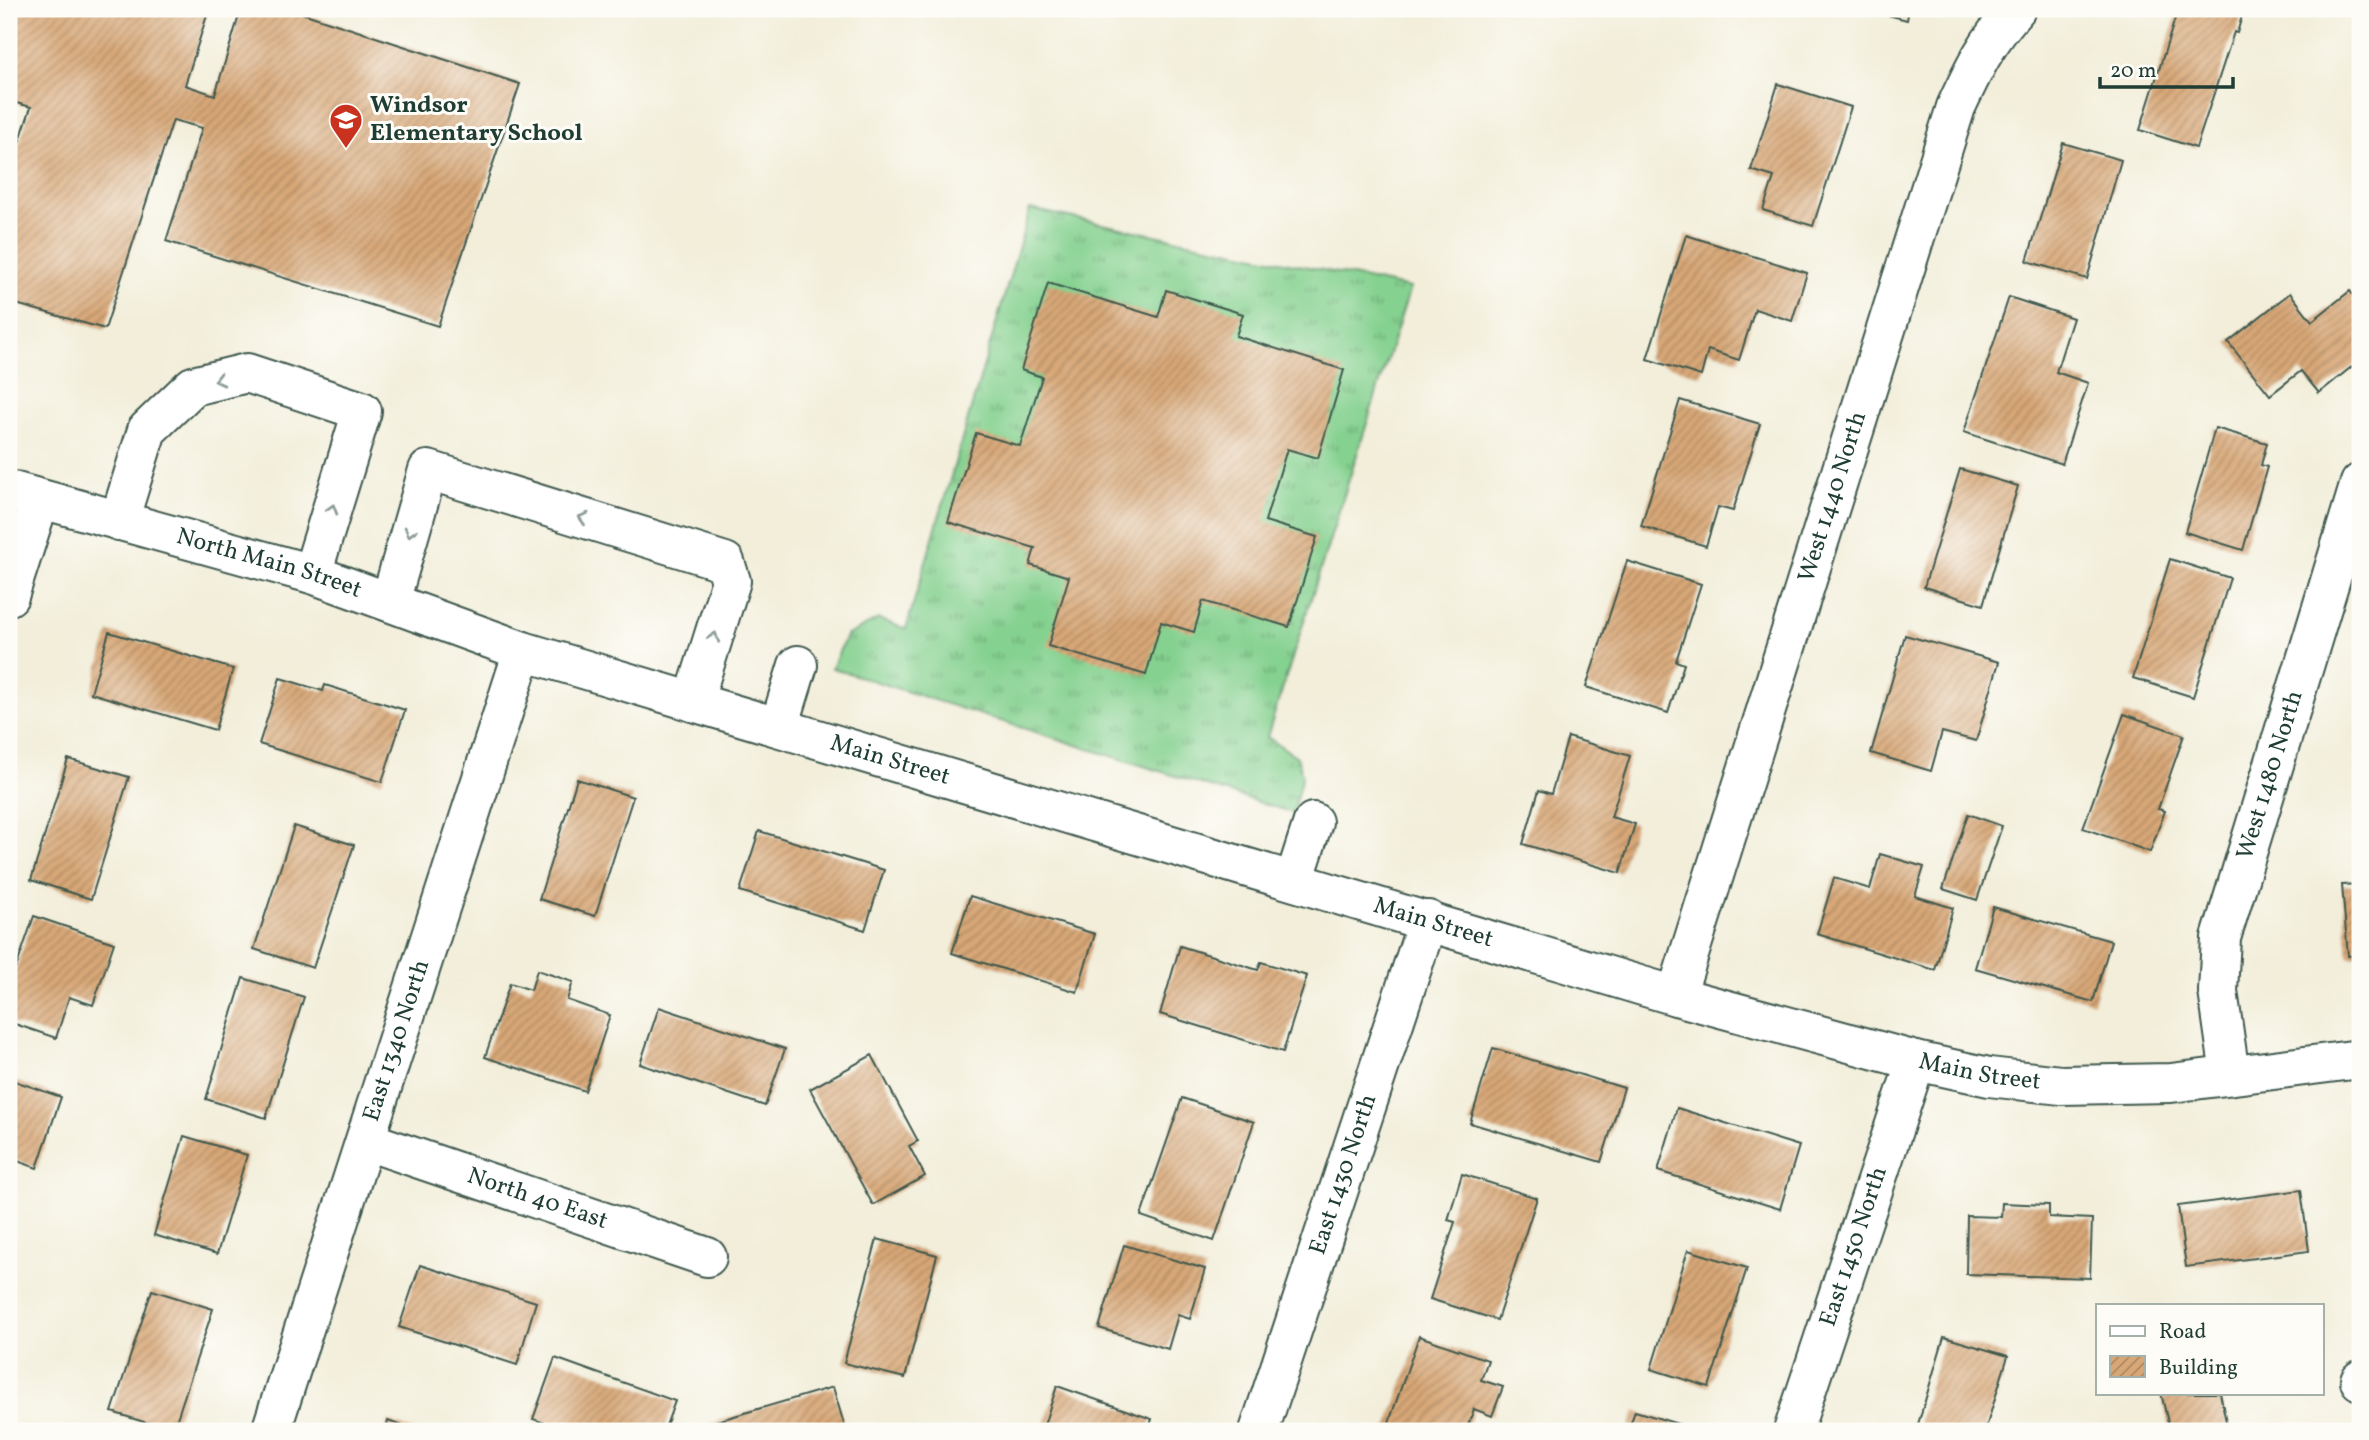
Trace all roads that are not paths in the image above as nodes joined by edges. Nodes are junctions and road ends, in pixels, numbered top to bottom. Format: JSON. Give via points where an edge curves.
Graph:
{"nodes":[{"id":1,"x":2016,"y":9,"type":"edge"},
{"id":2,"x":2360,"y":483,"type":"edge"},
{"id":3,"x":24,"y":494,"type":"edge"},
{"id":4,"x":119,"y":521,"type":"junction"},
{"id":5,"x":312,"y":574,"type":"junction"},
{"id":6,"x":9,"y":596,"type":"edge"},
{"id":7,"x":390,"y":602,"type":"junction"},
{"id":8,"x":523,"y":651,"type":"junction"},
{"id":9,"x":798,"y":665,"type":"dead end"},
{"id":10,"x":693,"y":702,"type":"junction"},
{"id":11,"x":779,"y":727,"type":"junction"},
{"id":12,"x":1313,"y":822,"type":"dead end"},
{"id":13,"x":1294,"y":881,"type":"junction"},
{"id":14,"x":1428,"y":920,"type":"junction"},
{"id":15,"x":1676,"y":996,"type":"junction"},
{"id":16,"x":2360,"y":1059,"type":"edge"},
{"id":17,"x":1916,"y":1061,"type":"junction"},
{"id":18,"x":2230,"y":1074,"type":"junction"},
{"id":19,"x":367,"y":1141,"type":"junction"},
{"id":20,"x":707,"y":1257,"type":"dead end"},
{"id":21,"x":271,"y":1431,"type":"edge"},
{"id":22,"x":1259,"y":1431,"type":"edge"},
{"id":23,"x":1793,"y":1431,"type":"edge"}],
"edges":[{"from":1,"to":15,"type":"street","name":"West 1440 North","via":[[1978,59],[1956,107]]},
{"from":2,"to":18,"type":"street","name":"West 1480 North","via":[[2221,938],[2218,990]]},
{"from":3,"to":4,"type":"street","name":"North Main Street"},
{"from":3,"to":6,"type":"street"},
{"from":4,"to":5,"type":"street","name":"North Main Street"},
{"from":5,"to":4,"type":"street","one_way":true,"via":[[362,411],[247,373],[193,386],[147,430]]},
{"from":5,"to":7,"type":"street","name":"North Main Street"},
{"from":7,"to":8,"type":"street","name":"North Main Street"},
{"from":10,"to":7,"type":"street","one_way":true,"via":[[731,581],[725,562],[428,470]]},
{"from":8,"to":10,"type":"street","name":"Main Street"},
{"from":8,"to":19,"type":"street","name":"East 1340 North"},
{"from":9,"to":11,"type":"street"},
{"from":10,"to":11,"type":"street","name":"Main Street"},
{"from":11,"to":13,"type":"street","name":"Main Street"},
{"from":12,"to":13,"type":"street"},
{"from":13,"to":14,"type":"street","name":"Main Street"},
{"from":14,"to":15,"type":"street","name":"Main Street"},
{"from":14,"to":22,"type":"street","name":"East 1430 North"},
{"from":15,"to":17,"type":"street","name":"Main Street"},
{"from":16,"to":18,"type":"street","name":"Main Street"},
{"from":17,"to":18,"type":"street","name":"Main Street","via":[[1989,1077],[2061,1085],[2171,1083]]},
{"from":17,"to":23,"type":"street","name":"East 1450 North"},
{"from":19,"to":20,"type":"street","name":"North 40 East"},
{"from":19,"to":21,"type":"street","name":"East 1340 North"}]}
